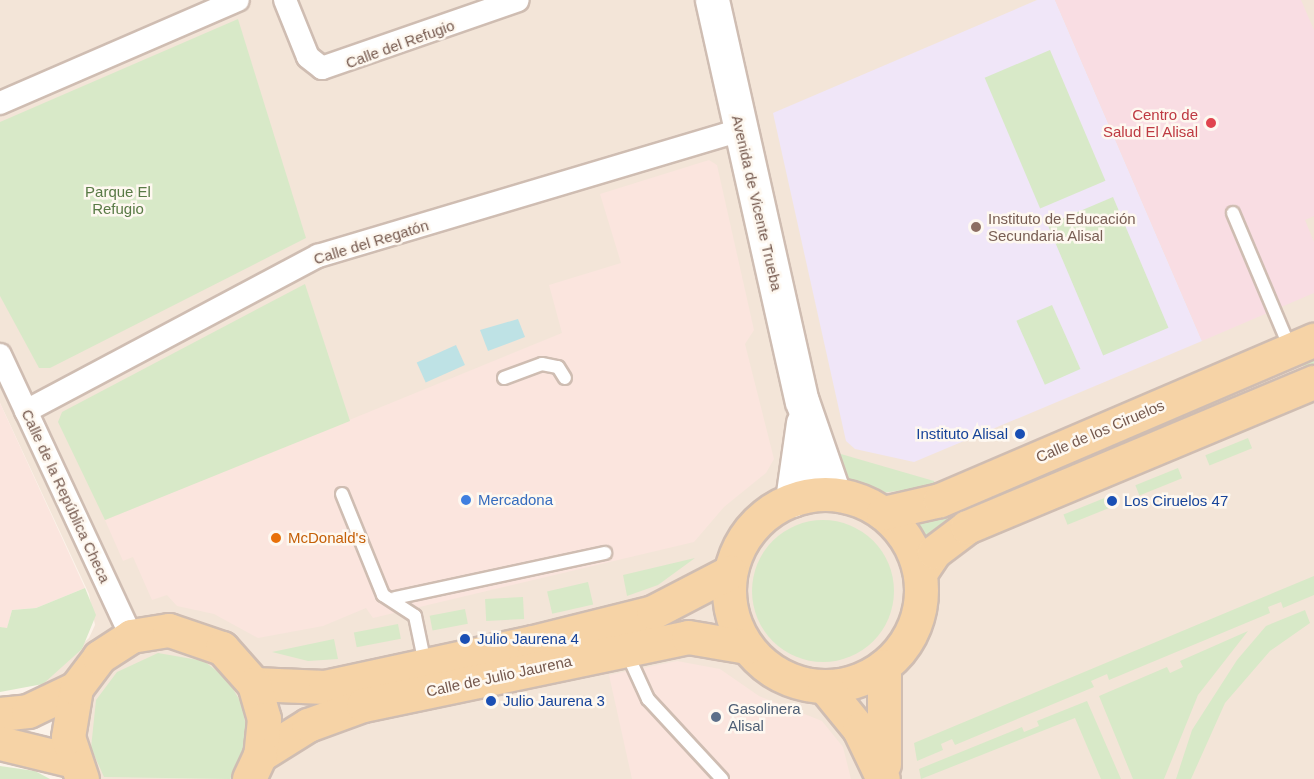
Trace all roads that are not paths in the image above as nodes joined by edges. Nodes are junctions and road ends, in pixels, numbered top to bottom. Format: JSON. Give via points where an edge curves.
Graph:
{"nodes":[{"id":1,"x":238,"y":0,"type":"edge"},
{"id":2,"x":285,"y":0,"type":"edge"},
{"id":3,"x":518,"y":0,"type":"edge"},
{"id":4,"x":712,"y":0,"type":"edge"},
{"id":5,"x":0,"y":103,"type":"edge"},
{"id":6,"x":740,"y":130,"type":"junction"},
{"id":7,"x":1233,"y":213,"type":"dead end"},
{"id":8,"x":1302,"y":345,"type":"edge"},
{"id":9,"x":0,"y":355,"type":"edge"},
{"id":10,"x":504,"y":378,"type":"dead end"},
{"id":11,"x":565,"y":378,"type":"dead end"},
{"id":12,"x":1307,"y":391,"type":"edge"},
{"id":13,"x":804,"y":406,"type":"junction"},
{"id":14,"x":26,"y":411,"type":"junction"},
{"id":15,"x":342,"y":494,"type":"dead end"},
{"id":16,"x":834,"y":494,"type":"junction"},
{"id":17,"x":792,"y":500,"type":"junction"},
{"id":18,"x":884,"y":513,"type":"junction"},
{"id":19,"x":605,"y":553,"type":"dead end"},
{"id":20,"x":730,"y":572,"type":"junction"},
{"id":21,"x":920,"y":573,"type":"junction"},
{"id":22,"x":395,"y":598,"type":"junction"},
{"id":23,"x":131,"y":636,"type":"junction"},
{"id":24,"x":747,"y":647,"type":"junction"},
{"id":25,"x":626,"y":650,"type":"junction"},
{"id":26,"x":425,"y":666,"type":"junction"},
{"id":27,"x":884,"y":666,"type":"junction"},
{"id":28,"x":254,"y":684,"type":"junction"},
{"id":29,"x":824,"y":686,"type":"junction"},
{"id":30,"x":76,"y":688,"type":"junction"},
{"id":31,"x":0,"y":714,"type":"edge"},
{"id":32,"x":0,"y":743,"type":"edge"},
{"id":33,"x":255,"y":767,"type":"edge"},
{"id":34,"x":78,"y":770,"type":"edge"},
{"id":35,"x":883,"y":777,"type":"edge"},
{"id":36,"x":722,"y":779,"type":"edge"}],
"edges":[{"from":1,"to":5,"type":"street"},
{"from":2,"to":3,"type":"street","name":"Calle del Refugio","via":[[308,57],[322,68]]},
{"from":4,"to":6,"type":"main road","name":"Avenida de Vicente Trueba"},
{"from":6,"to":13,"type":"main road","name":"Avenida de Vicente Trueba"},
{"from":6,"to":14,"type":"street","name":"Calle del Regatón","via":[[318,256]]},
{"from":7,"to":8,"type":"lane"},
{"from":8,"to":18,"type":"main road","name":"Calle de los Ciruelos","via":[[940,500]]},
{"from":9,"to":14,"type":"street","name":"Calle de la República Checa"},
{"from":10,"to":11,"type":"lane","via":[[542,364],[558,367]]},
{"from":12,"to":21,"type":"main road","via":[[967,527],[934,552]]},
{"from":13,"to":16,"type":"main road","name":"Avenida de Vicente Trueba"},
{"from":13,"to":17,"type":"main road","name":"Avenida de Vicente Trueba","via":[[800,470]]},
{"from":14,"to":23,"type":"street","name":"Calle de la República Checa"},
{"from":15,"to":22,"type":"lane","via":[[383,595]]},
{"from":16,"to":17,"type":"main road"},
{"from":16,"to":18,"type":"main road"},
{"from":17,"to":20,"type":"main road","via":[[752,527]]},
{"from":18,"to":21,"type":"main road","via":[[907,539]]},
{"from":19,"to":22,"type":"lane"},
{"from":20,"to":24,"type":"main road","via":[[730,611]]},
{"from":20,"to":26,"type":"main road","name":"Calle de Julio Jaurena","via":[[653,612]]},
{"from":21,"to":27,"type":"main road","via":[[915,625]]},
{"from":22,"to":26,"type":"lane","via":[[415,616]]},
{"from":23,"to":28,"type":"main road","via":[[169,630],[206,638],[237,660]]},
{"from":23,"to":30,"type":"main road","via":[[99,657]]},
{"from":24,"to":25,"type":"main road","name":"Calle de Julio Jaurena","via":[[688,637]]},
{"from":24,"to":29,"type":"main road","via":[[781,676]]},
{"from":25,"to":33,"type":"main road","name":"Calle de Julio Jaurena","via":[[363,705],[308,725]]},
{"from":25,"to":36,"type":"lane","via":[[631,671],[648,699]]},
{"from":26,"to":28,"type":"main road","name":"Calle de Julio Jaurena","via":[[325,687]]},
{"from":27,"to":29,"type":"main road","via":[[856,682]]},
{"from":27,"to":35,"type":"main road"},
{"from":28,"to":33,"type":"main road","via":[[264,719]]},
{"from":29,"to":35,"type":"main road","via":[[859,729]]},
{"from":30,"to":31,"type":"main road","via":[[28,711]]},
{"from":30,"to":34,"type":"main road","via":[[68,737]]},
{"from":32,"to":34,"type":"main road"}]}
